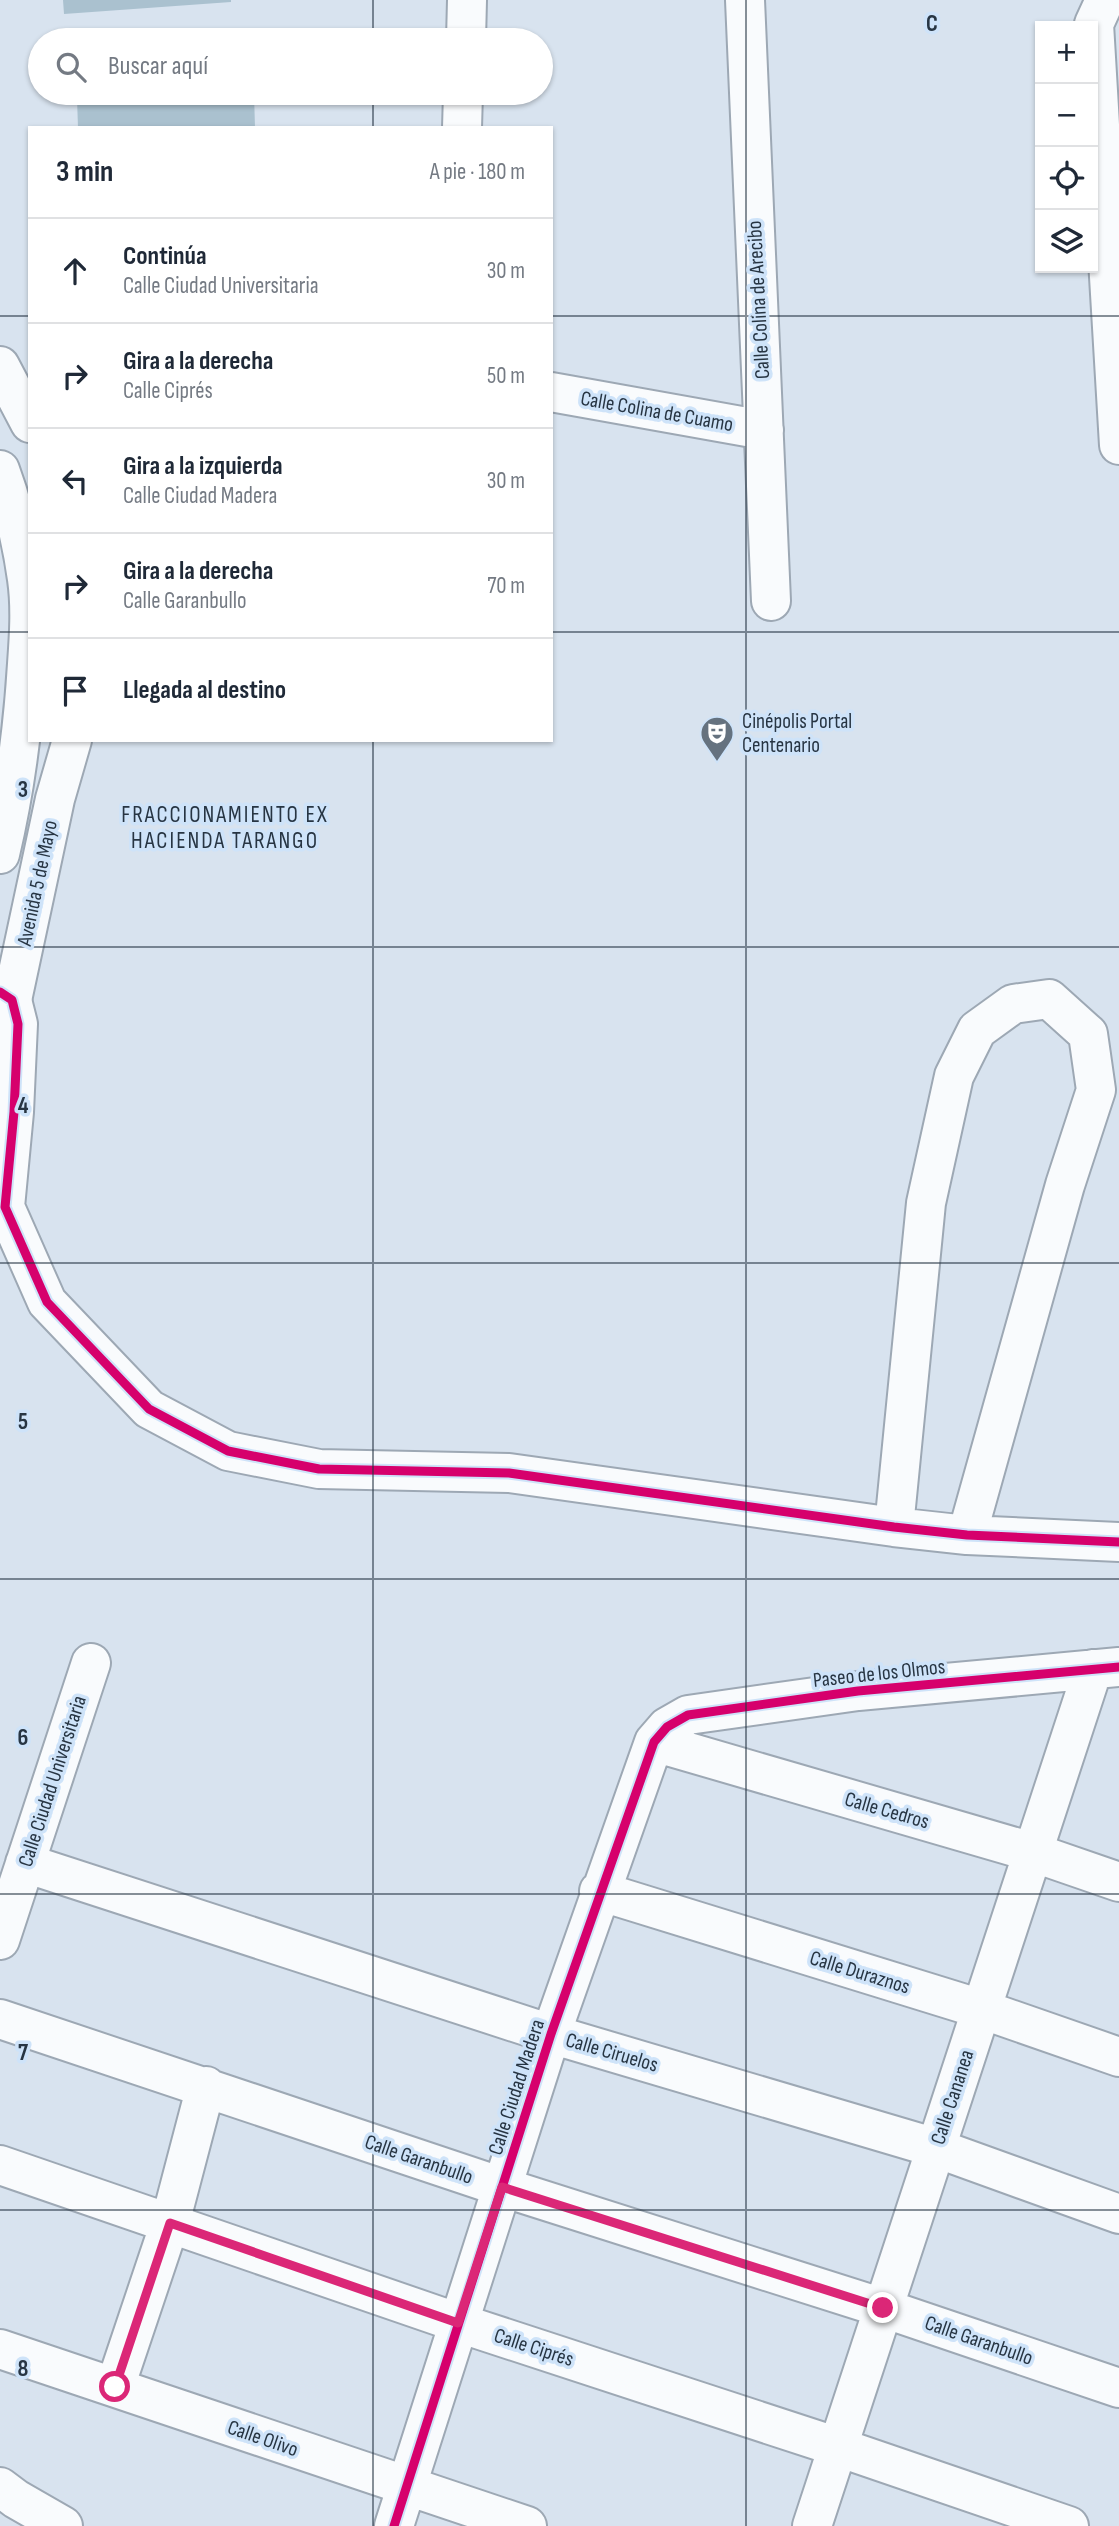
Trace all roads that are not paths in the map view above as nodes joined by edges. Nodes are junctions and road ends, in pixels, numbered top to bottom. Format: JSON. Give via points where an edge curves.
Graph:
{"nodes":[{"id":1,"x":467,"y":0,"type":"edge"},
{"id":2,"x":745,"y":0,"type":"edge"},
{"id":3,"x":1105,"y":0,"type":"edge"},
{"id":4,"x":466,"y":28,"type":"edge"},
{"id":5,"x":463,"y":105,"type":"edge"},
{"id":6,"x":462,"y":126,"type":"edge"},
{"id":7,"x":0,"y":366,"type":"edge"},
{"id":8,"x":553,"y":392,"type":"edge"},
{"id":9,"x":28,"y":419,"type":"edge"},
{"id":10,"x":764,"y":430,"type":"junction"},
{"id":11,"x":28,"y":437,"type":"edge"},
{"id":12,"x":1119,"y":445,"type":"edge"},
{"id":13,"x":0,"y":449,"type":"edge"},
{"id":14,"x":0,"y":470,"type":"edge"},
{"id":15,"x":771,"y":601,"type":"dead end"},
{"id":16,"x":28,"y":612,"type":"edge"},
{"id":17,"x":28,"y":639,"type":"edge"},
{"id":18,"x":71,"y":742,"type":"edge"},
{"id":19,"x":7,"y":794,"type":"edge"},
{"id":20,"x":55,"y":799,"type":"junction"},
{"id":21,"x":0,"y":854,"type":"edge"},
{"id":22,"x":4,"y":1006,"type":"edge"},
{"id":23,"x":894,"y":1527,"type":"junction"},
{"id":24,"x":967,"y":1535,"type":"junction"},
{"id":25,"x":1119,"y":1542,"type":"edge"},
{"id":26,"x":91,"y":1663,"type":"dead end"},
{"id":27,"x":1106,"y":1668,"type":"edge"},
{"id":28,"x":654,"y":1742,"type":"junction"},
{"id":29,"x":1032,"y":1852,"type":"junction"},
{"id":30,"x":25,"y":1863,"type":"junction"},
{"id":31,"x":1119,"y":1882,"type":"edge"},
{"id":32,"x":599,"y":1891,"type":"junction"},
{"id":33,"x":0,"y":1940,"type":"edge"},
{"id":34,"x":981,"y":2010,"type":"junction"},
{"id":35,"x":0,"y":2019,"type":"edge"},
{"id":36,"x":551,"y":2034,"type":"junction"},
{"id":37,"x":1119,"y":2057,"type":"edge"},
{"id":38,"x":206,"y":2086,"type":"junction"},
{"id":39,"x":936,"y":2148,"type":"junction"},
{"id":40,"x":0,"y":2165,"type":"edge"},
{"id":41,"x":502,"y":2187,"type":"junction"},
{"id":42,"x":1119,"y":2214,"type":"edge"},
{"id":43,"x":170,"y":2223,"type":"junction"},
{"id":44,"x":883,"y":2308,"type":"junction"},
{"id":45,"x":458,"y":2323,"type":"junction"},
{"id":46,"x":0,"y":2349,"type":"edge"},
{"id":47,"x":115,"y":2387,"type":"junction"},
{"id":48,"x":1119,"y":2388,"type":"edge"},
{"id":49,"x":838,"y":2447,"type":"junction"},
{"id":50,"x":0,"y":2487,"type":"edge"},
{"id":51,"x":406,"y":2487,"type":"junction"},
{"id":52,"x":63,"y":2526,"type":"edge"},
{"id":53,"x":394,"y":2526,"type":"edge"},
{"id":54,"x":527,"y":2526,"type":"edge"},
{"id":55,"x":812,"y":2526,"type":"edge"},
{"id":56,"x":1069,"y":2526,"type":"edge"}],
"edges":[{"from":1,"to":4,"type":"street"},
{"from":2,"to":10,"type":"street","name":"Calle Colina de Arecibo"},
{"from":3,"to":12,"type":"street","via":[[1094,23]]},
{"from":5,"to":6,"type":"street"},
{"from":7,"to":9,"type":"street"},
{"from":8,"to":10,"type":"street","name":"Calle Colina de Cuamo"},
{"from":10,"to":15,"type":"street","name":"Calle Colina de Arecibo"},
{"from":11,"to":13,"type":"street"},
{"from":14,"to":16,"type":"street","name":"Avenida 5 de Mayo","via":[[24,566]]},
{"from":17,"to":19,"type":"street","name":"Avenida 5 de Mayo","via":[[22,735]]},
{"from":18,"to":20,"type":"street","name":"Avenida 5 de Mayo"},
{"from":19,"to":20,"type":"street"},
{"from":19,"to":21,"type":"street","name":"Avenida 5 de Mayo"},
{"from":20,"to":22,"type":"street","name":"Avenida 5 de Mayo"},
{"from":22,"to":23,"type":"street","via":[[18,1024],[5,1208],[47,1302],[149,1409],[228,1451],[319,1469],[509,1473]]},
{"from":23,"to":24,"type":"street"},
{"from":23,"to":24,"type":"street","via":[[926,1203],[954,1076],[977,1030],[1013,1004],[1049,999],[1088,1034],[1097,1090],[1065,1185]]},
{"from":24,"to":25,"type":"street"},
{"from":26,"to":30,"type":"street","name":"Calle Ciudad Universitaria"},
{"from":27,"to":28,"type":"street","name":"Paseo de los Olmos","via":[[858,1691],[688,1716],[667,1727]]},
{"from":27,"to":29,"type":"street","name":"Calle Cananea"},
{"from":28,"to":29,"type":"street","name":"Calle Cedros"},
{"from":28,"to":32,"type":"street","name":"Calle Ciudad Madera"},
{"from":29,"to":31,"type":"street","name":"Calle Cedros"},
{"from":29,"to":34,"type":"street","name":"Calle Cananea"},
{"from":30,"to":33,"type":"street","name":"Calle Ciudad Universitaria"},
{"from":30,"to":36,"type":"street","name":"Calle Ciruelos"},
{"from":32,"to":34,"type":"street","name":"Calle Duraznos"},
{"from":32,"to":36,"type":"street","name":"Calle Ciudad Madera"},
{"from":34,"to":37,"type":"street","name":"Calle Duraznos"},
{"from":34,"to":39,"type":"street","name":"Calle Cananea"},
{"from":35,"to":38,"type":"street","name":"Calle Garanbullo"},
{"from":36,"to":39,"type":"street","name":"Calle Ciruelos"},
{"from":36,"to":41,"type":"street","name":"Calle Ciudad Madera"},
{"from":38,"to":41,"type":"street","name":"Calle Garanbullo"},
{"from":38,"to":43,"type":"street"},
{"from":39,"to":42,"type":"street","name":"Calle Ciruelos"},
{"from":39,"to":44,"type":"street","name":"Calle Cananea"},
{"from":40,"to":43,"type":"street","name":"Calle Ciprés"},
{"from":41,"to":44,"type":"street","name":"Calle Garanbullo"},
{"from":41,"to":45,"type":"street","name":"Calle Ciudad Madera"},
{"from":43,"to":45,"type":"street","name":"Calle Ciprés"},
{"from":43,"to":47,"type":"street"},
{"from":44,"to":48,"type":"street","name":"Calle Garanbullo"},
{"from":44,"to":49,"type":"street","name":"Calle Cananea"},
{"from":45,"to":49,"type":"street","name":"Calle Ciprés"},
{"from":45,"to":51,"type":"street","name":"Calle Ciudad Madera"},
{"from":46,"to":47,"type":"street","name":"Calle Olivo"},
{"from":47,"to":51,"type":"street","name":"Calle Olivo"},
{"from":49,"to":55,"type":"street","name":"Calle Cananea"},
{"from":49,"to":56,"type":"street","name":"Calle Ciprés"},
{"from":50,"to":52,"type":"street"},
{"from":51,"to":53,"type":"street","name":"Calle Ciudad Madera"},
{"from":51,"to":54,"type":"street","name":"Calle Olivo"}]}
